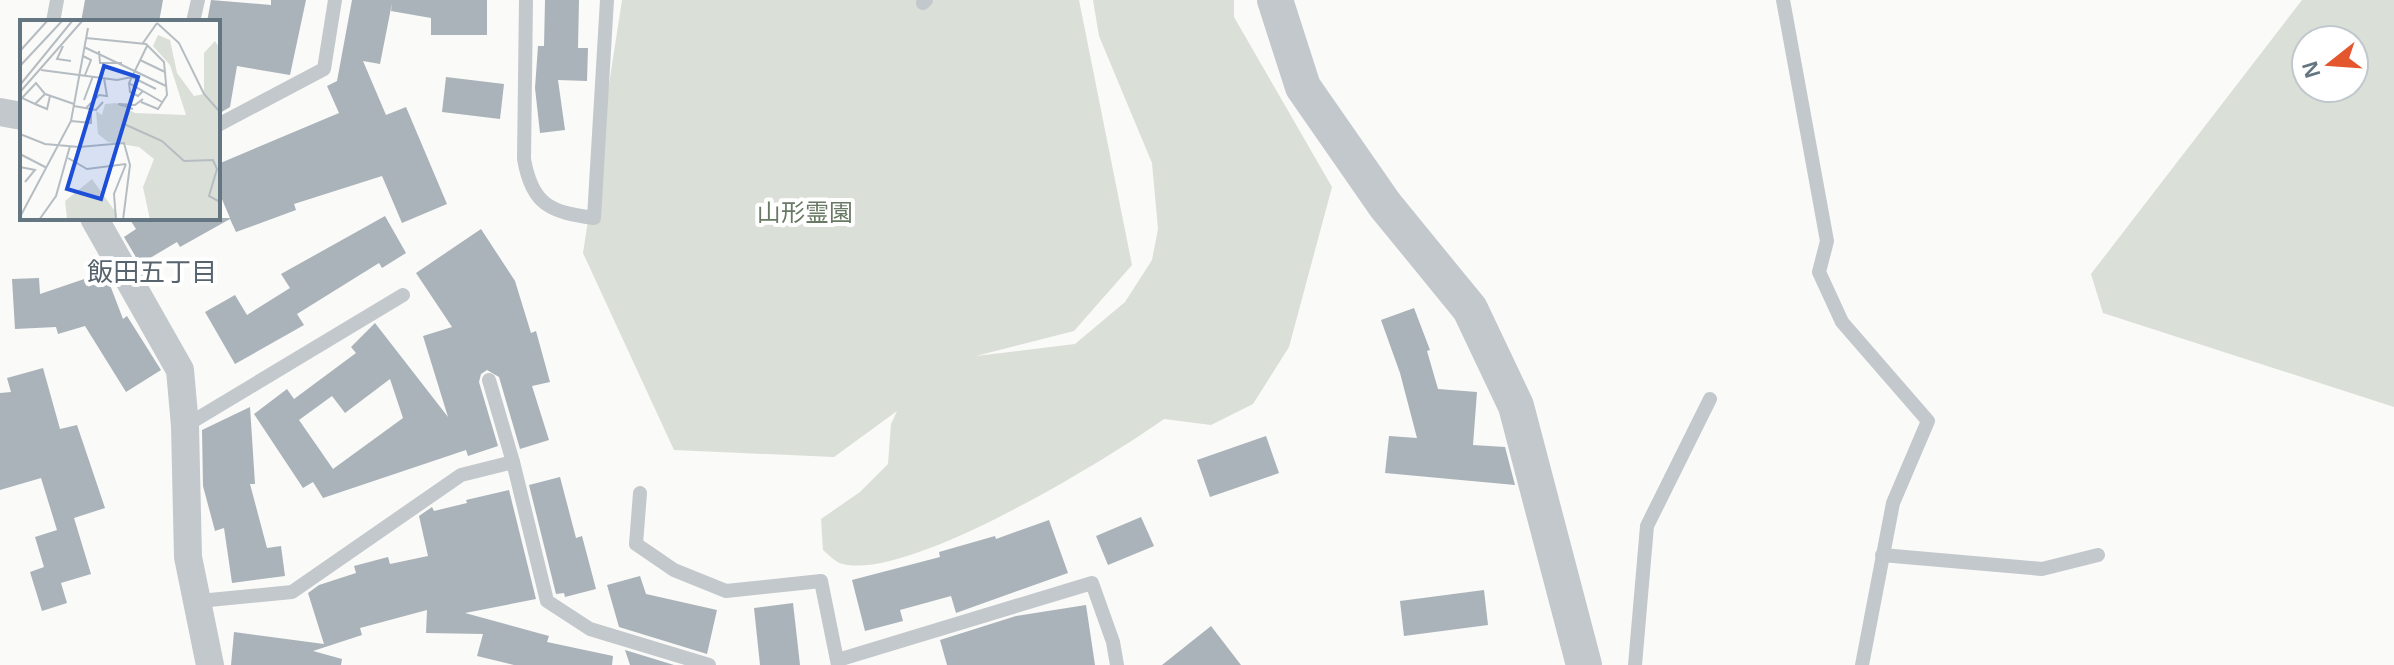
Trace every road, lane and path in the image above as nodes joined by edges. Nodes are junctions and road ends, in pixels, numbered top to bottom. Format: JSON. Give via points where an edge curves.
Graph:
{"nodes":[{"id":1,"x":57,"y":0,"type":"edge"},
{"id":2,"x":198,"y":0,"type":"edge"},
{"id":3,"x":335,"y":0,"type":"edge"},
{"id":4,"x":526,"y":0,"type":"edge"},
{"id":5,"x":607,"y":0,"type":"edge"},
{"id":6,"x":1275,"y":0,"type":"edge"},
{"id":7,"x":1783,"y":0,"type":"edge"},
{"id":8,"x":53,"y":20,"type":"edge"},
{"id":9,"x":193,"y":20,"type":"edge"},
{"id":10,"x":0,"y":112,"type":"edge"},
{"id":11,"x":20,"y":116,"type":"edge"},
{"id":12,"x":220,"y":124,"type":"edge"},
{"id":13,"x":95,"y":220,"type":"edge"},
{"id":14,"x":403,"y":295,"type":"dead end"},
{"id":15,"x":489,"y":380,"type":"dead end"},
{"id":16,"x":1710,"y":399,"type":"dead end"},
{"id":17,"x":185,"y":426,"type":"junction"},
{"id":18,"x":513,"y":462,"type":"junction"},
{"id":19,"x":640,"y":493,"type":"dead end"},
{"id":20,"x":1882,"y":555,"type":"junction"},
{"id":21,"x":2098,"y":555,"type":"dead end"},
{"id":22,"x":199,"y":601,"type":"junction"},
{"id":23,"x":838,"y":662,"type":"edge"},
{"id":24,"x":210,"y":665,"type":"edge"},
{"id":25,"x":709,"y":665,"type":"edge"},
{"id":26,"x":1117,"y":665,"type":"edge"},
{"id":27,"x":1584,"y":665,"type":"edge"},
{"id":28,"x":1635,"y":665,"type":"edge"},
{"id":29,"x":1862,"y":665,"type":"edge"}],
"edges":[{"from":1,"to":8,"type":"lane"},
{"from":2,"to":9,"type":"lane"},
{"from":3,"to":12,"type":"lane","via":[[324,69]]},
{"from":4,"to":5,"type":"lane","via":[[527,177],[539,200],[562,214],[594,218]]},
{"from":6,"to":27,"type":"street","via":[[1303,87],[1385,205],[1470,309],[1516,406]]},
{"from":7,"to":20,"type":"lane","via":[[1827,241],[1819,272],[1842,322],[1928,421],[1893,503]]},
{"from":10,"to":11,"type":"street"},
{"from":13,"to":17,"type":"street","via":[[180,370]]},
{"from":14,"to":17,"type":"lane"},
{"from":15,"to":18,"type":"lane"},
{"from":16,"to":28,"type":"lane","via":[[1647,526]]},
{"from":17,"to":22,"type":"street","via":[[188,557]]},
{"from":18,"to":22,"type":"lane","via":[[461,475],[292,592]]},
{"from":18,"to":25,"type":"lane","via":[[547,601],[590,629]]},
{"from":19,"to":23,"type":"lane","via":[[636,544],[674,570],[726,591],[821,581]]},
{"from":20,"to":21,"type":"lane","via":[[2042,569]]},
{"from":20,"to":29,"type":"lane"},
{"from":22,"to":24,"type":"street"},
{"from":23,"to":26,"type":"lane","via":[[1092,583]]}]}
